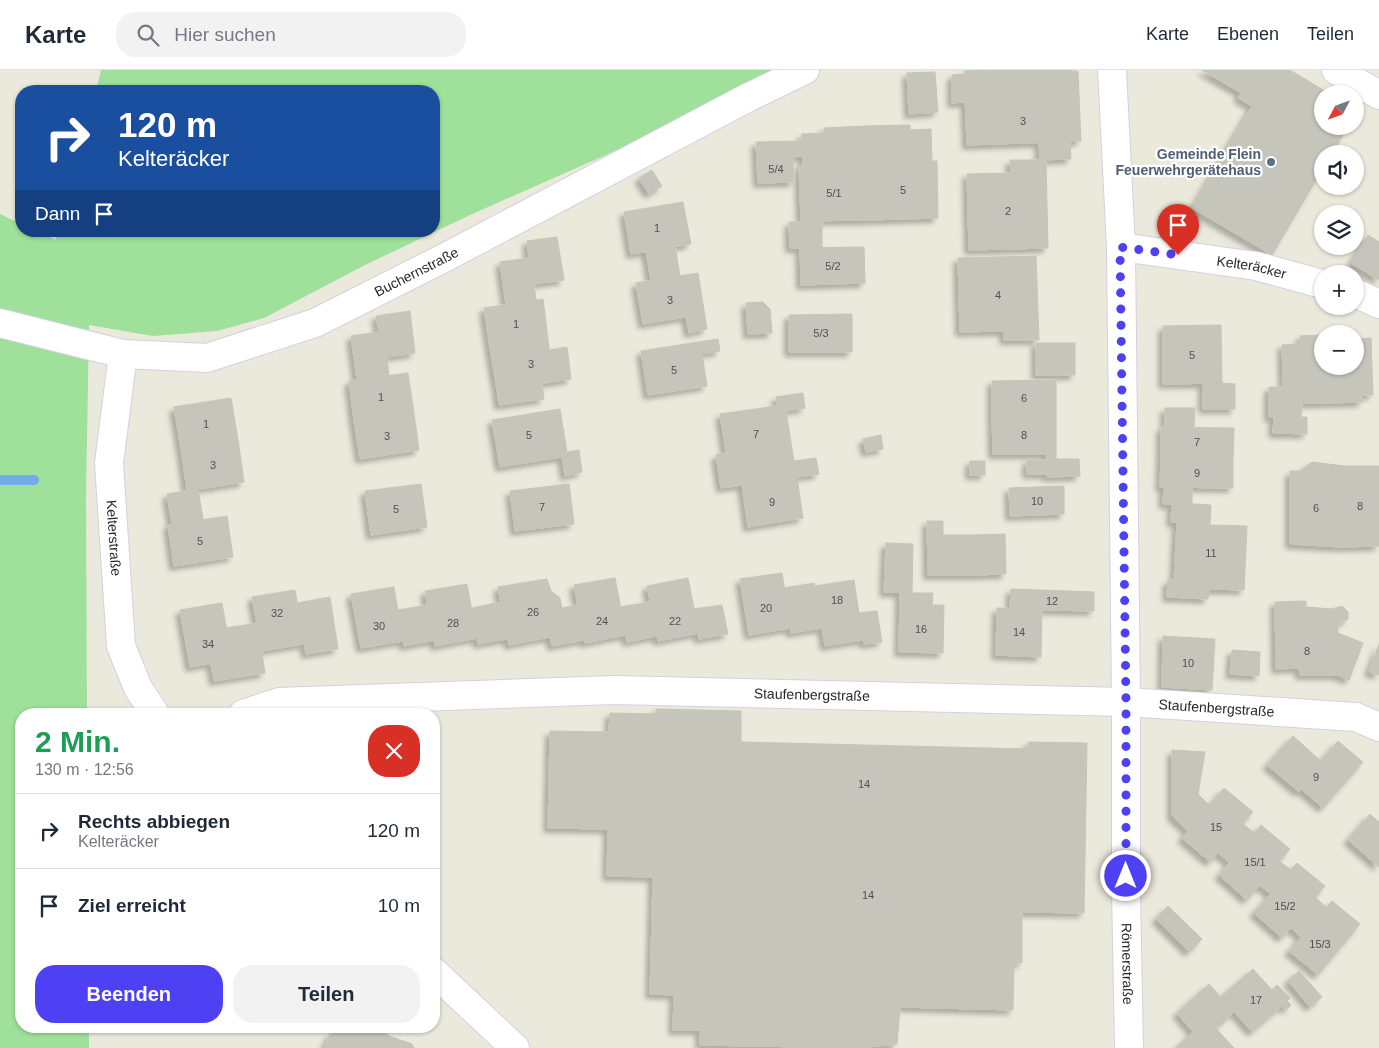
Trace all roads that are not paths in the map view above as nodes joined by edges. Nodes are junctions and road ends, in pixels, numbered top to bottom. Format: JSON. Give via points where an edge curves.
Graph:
{"nodes":[{"id":1,"x":805,"y":70,"type":"edge"},
{"id":2,"x":1112,"y":70,"type":"edge"},
{"id":3,"x":1336,"y":70,"type":"edge"},
{"id":4,"x":1379,"y":94,"type":"edge"},
{"id":5,"x":1120,"y":247,"type":"junction"},
{"id":6,"x":1314,"y":282,"type":"edge"},
{"id":7,"x":1364,"y":297,"type":"edge"},
{"id":8,"x":1379,"y":304,"type":"edge"},
{"id":9,"x":0,"y":323,"type":"edge"},
{"id":10,"x":122,"y":354,"type":"junction"},
{"id":11,"x":1126,"y":702,"type":"junction"},
{"id":12,"x":151,"y":708,"type":"edge"},
{"id":13,"x":261,"y":708,"type":"edge"},
{"id":14,"x":1379,"y":727,"type":"edge"},
{"id":15,"x":440,"y":978,"type":"edge"},
{"id":16,"x":515,"y":1048,"type":"edge"},
{"id":17,"x":1129,"y":1048,"type":"edge"}],
"edges":[{"from":1,"to":10,"type":"street","name":"Buchernstraße","via":[[316,323],[207,358]]},
{"from":2,"to":5,"type":"street","name":"Römerstraße"},
{"from":3,"to":4,"type":"street"},
{"from":5,"to":6,"type":"street","name":"Kelteräcker","via":[[1256,266]]},
{"from":5,"to":11,"type":"street","name":"Römerstraße"},
{"from":7,"to":8,"type":"street"},
{"from":9,"to":10,"type":"street","name":"Buchernstraße"},
{"from":10,"to":12,"type":"street","name":"Kelterstraße","via":[[109,463],[121,646],[138,688]]},
{"from":11,"to":13,"type":"street","name":"Staufenbergstraße","via":[[614,690],[279,702]]},
{"from":11,"to":14,"type":"street","name":"Staufenbergstraße","via":[[1356,717]]},
{"from":11,"to":17,"type":"street","name":"Römerstraße"},
{"from":15,"to":16,"type":"street"}]}
